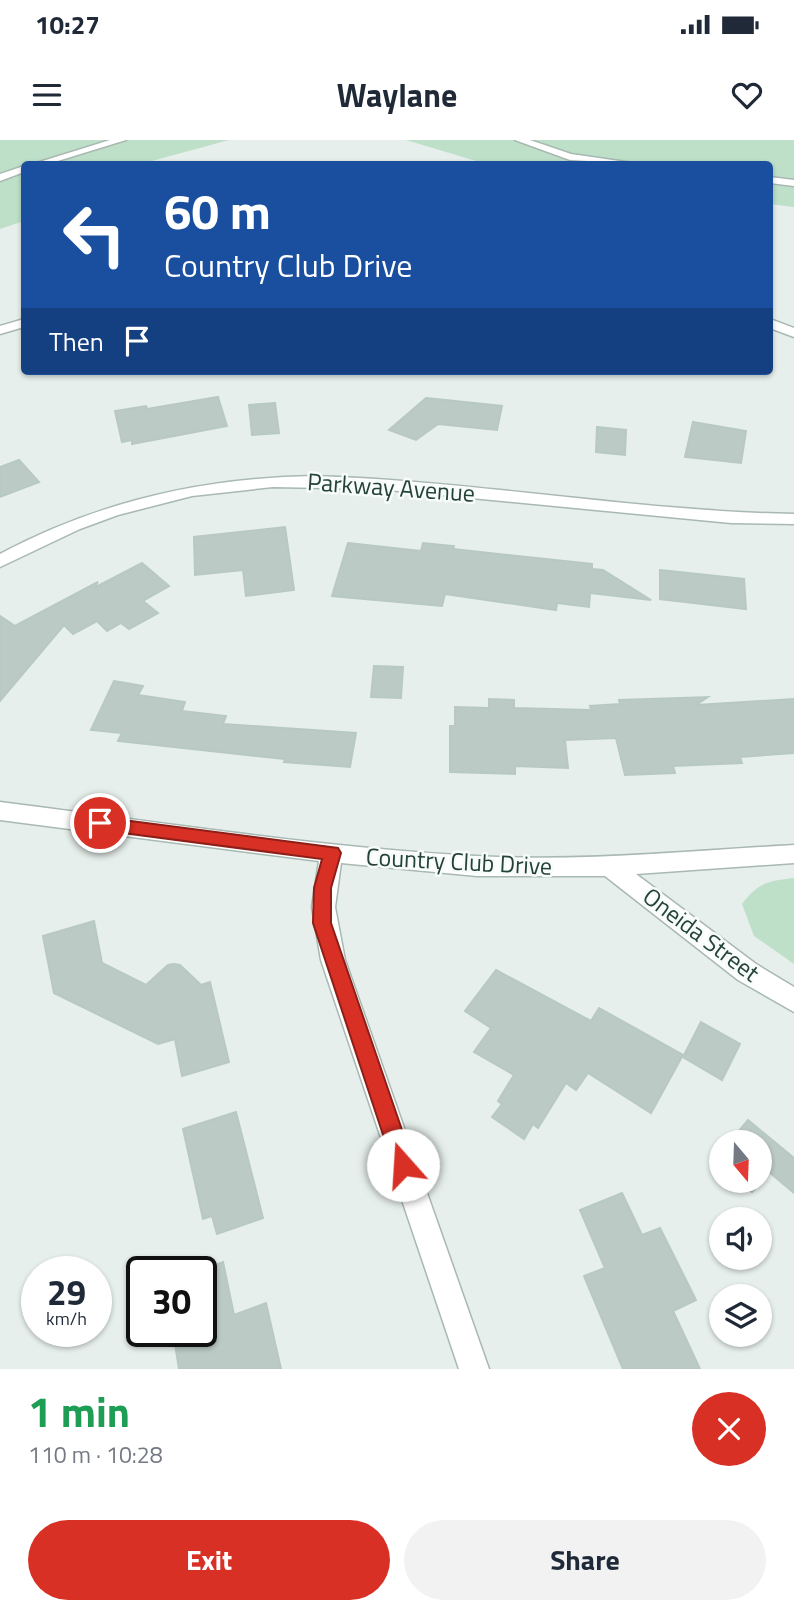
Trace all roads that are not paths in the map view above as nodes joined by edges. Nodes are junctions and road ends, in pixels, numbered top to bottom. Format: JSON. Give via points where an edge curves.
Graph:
{"nodes":[{"id":1,"x":121,"y":140,"type":"edge"},
{"id":2,"x":520,"y":140,"type":"edge"},
{"id":3,"x":48,"y":161,"type":"edge"},
{"id":4,"x":602,"y":161,"type":"edge"},
{"id":5,"x":21,"y":170,"type":"edge"},
{"id":6,"x":0,"y":178,"type":"edge"},
{"id":7,"x":773,"y":180,"type":"edge"},
{"id":8,"x":794,"y":183,"type":"edge"},
{"id":9,"x":21,"y":324,"type":"edge"},
{"id":10,"x":773,"y":324,"type":"edge"},
{"id":11,"x":0,"y":330,"type":"edge"},
{"id":12,"x":794,"y":333,"type":"edge"},
{"id":13,"x":794,"y":519,"type":"edge"},
{"id":14,"x":0,"y":561,"type":"edge"},
{"id":15,"x":0,"y":811,"type":"edge"},
{"id":16,"x":332,"y":853,"type":"junction"},
{"id":17,"x":794,"y":854,"type":"edge"},
{"id":18,"x":609,"y":866,"type":"junction"},
{"id":19,"x":794,"y":1000,"type":"edge"},
{"id":20,"x":474,"y":1369,"type":"edge"}],
"edges":[{"from":1,"to":3,"type":"lane"},
{"from":2,"to":4,"type":"lane","via":[[570,158]]},
{"from":5,"to":6,"type":"lane"},
{"from":7,"to":8,"type":"lane"},
{"from":9,"to":11,"type":"street"},
{"from":10,"to":12,"type":"street"},
{"from":13,"to":14,"type":"street","name":"Parkway Avenue","via":[[731,518],[349,482],[277,481],[207,488],[140,502],[59,531]]},
{"from":15,"to":16,"type":"street","name":"Country Club Drive"},
{"from":16,"to":18,"type":"street","name":"Country Club Drive","via":[[477,866]]},
{"from":16,"to":20,"type":"street","via":[[321,904],[326,936]]},
{"from":17,"to":18,"type":"street","name":"Country Club Drive"},
{"from":18,"to":19,"type":"street","name":"Oneida Street","via":[[747,972]]}]}
